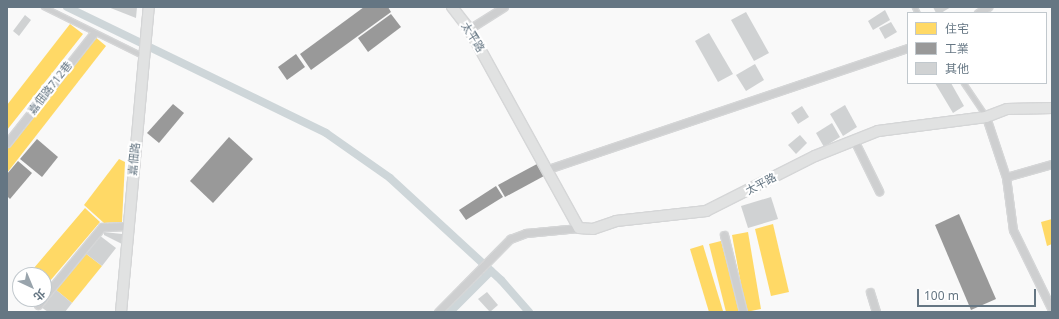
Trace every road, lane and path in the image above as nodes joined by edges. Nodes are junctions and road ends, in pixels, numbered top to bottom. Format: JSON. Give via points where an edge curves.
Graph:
{"nodes":[{"id":1,"x":44,"y":7,"type":"edge"},
{"id":2,"x":150,"y":7,"type":"edge"},
{"id":3,"x":452,"y":7,"type":"edge"},
{"id":4,"x":504,"y":7,"type":"edge"},
{"id":5,"x":469,"y":29,"type":"junction"},
{"id":6,"x":93,"y":34,"type":"junction"},
{"id":7,"x":907,"y":48,"type":"edge"},
{"id":8,"x":145,"y":56,"type":"junction"},
{"id":9,"x":965,"y":84,"type":"edge"},
{"id":10,"x":1052,"y":108,"type":"edge"},
{"id":11,"x":986,"y":117,"type":"junction"},
{"id":12,"x":855,"y":142,"type":"junction"},
{"id":13,"x":7,"y":143,"type":"edge"},
{"id":14,"x":1052,"y":164,"type":"edge"},
{"id":15,"x":548,"y":169,"type":"junction"},
{"id":16,"x":1006,"y":177,"type":"junction"},
{"id":17,"x":879,"y":191,"type":"dead end"},
{"id":18,"x":128,"y":226,"type":"junction"},
{"id":19,"x":579,"y":228,"type":"junction"},
{"id":20,"x":724,"y":235,"type":"dead end"},
{"id":21,"x":52,"y":288,"type":"edge"},
{"id":22,"x":870,"y":292,"type":"dead end"},
{"id":23,"x":1052,"y":310,"type":"edge"},
{"id":24,"x":121,"y":312,"type":"edge"},
{"id":25,"x":438,"y":312,"type":"edge"},
{"id":26,"x":743,"y":312,"type":"edge"},
{"id":27,"x":876,"y":312,"type":"edge"}],
"edges":[{"from":1,"to":6,"type":"lane"},
{"from":2,"to":8,"type":"street","name":"嘉佃路"},
{"from":3,"to":5,"type":"street","name":"太平路"},
{"from":4,"to":5,"type":"street"},
{"from":5,"to":15,"type":"street","name":"太平路"},
{"from":6,"to":8,"type":"lane"},
{"from":6,"to":13,"type":"street","name":"嘉佃路712巷"},
{"from":7,"to":15,"type":"street"},
{"from":8,"to":18,"type":"street","name":"嘉佃路"},
{"from":9,"to":11,"type":"lane"},
{"from":10,"to":11,"type":"street","name":"太平路","via":[[1007,109]]},
{"from":11,"to":12,"type":"street","name":"太平路","via":[[878,131]]},
{"from":11,"to":16,"type":"street"},
{"from":12,"to":17,"type":"street"},
{"from":12,"to":19,"type":"street","name":"太平路","via":[[815,156],[706,211],[616,221],[592,229]]},
{"from":14,"to":16,"type":"street"},
{"from":15,"to":19,"type":"street","name":"太平路"},
{"from":16,"to":23,"type":"street","via":[[1013,230]]},
{"from":18,"to":21,"type":"street","via":[[102,227]]},
{"from":18,"to":24,"type":"street","name":"嘉佃路"},
{"from":19,"to":25,"type":"street","via":[[526,233],[510,239]]},
{"from":20,"to":26,"type":"street"},
{"from":22,"to":27,"type":"street"}]}
